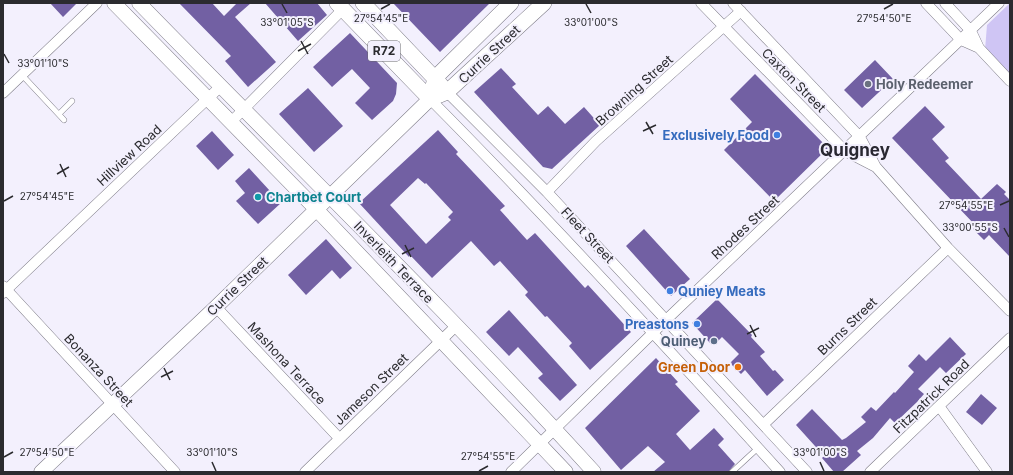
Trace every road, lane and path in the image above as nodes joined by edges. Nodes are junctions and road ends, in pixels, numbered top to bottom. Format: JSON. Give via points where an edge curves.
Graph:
{"nodes":[{"id":1,"x":97,"y":3,"type":"edge"},
{"id":2,"x":114,"y":3,"type":"edge"},
{"id":3,"x":139,"y":3,"type":"edge"},
{"id":4,"x":364,"y":3,"type":"edge"},
{"id":5,"x":511,"y":3,"type":"edge"},
{"id":6,"x":544,"y":3,"type":"edge"},
{"id":7,"x":701,"y":3,"type":"edge"},
{"id":8,"x":734,"y":3,"type":"edge"},
{"id":9,"x":926,"y":3,"type":"edge"},
{"id":10,"x":945,"y":3,"type":"edge"},
{"id":11,"x":999,"y":3,"type":"edge"},
{"id":12,"x":340,"y":6,"type":"edge"},
{"id":13,"x":741,"y":11,"type":"junction"},
{"id":14,"x":724,"y":27,"type":"junction"},
{"id":15,"x":971,"y":30,"type":"junction"},
{"id":16,"x":961,"y":40,"type":"junction"},
{"id":17,"x":979,"y":48,"type":"junction"},
{"id":18,"x":22,"y":75,"type":"junction"},
{"id":19,"x":435,"y":78,"type":"junction"},
{"id":20,"x":1010,"y":81,"type":"edge"},
{"id":21,"x":220,"y":87,"type":"junction"},
{"id":22,"x":447,"y":92,"type":"junction"},
{"id":23,"x":3,"y":93,"type":"edge"},
{"id":24,"x":207,"y":99,"type":"junction"},
{"id":25,"x":430,"y":99,"type":"junction"},
{"id":26,"x":72,"y":101,"type":"dead end"},
{"id":27,"x":244,"y":110,"type":"junction"},
{"id":28,"x":59,"y":114,"type":"junction"},
{"id":29,"x":64,"y":120,"type":"dead end"},
{"id":30,"x":231,"y":122,"type":"junction"},
{"id":31,"x":860,"y":137,"type":"junction"},
{"id":32,"x":845,"y":151,"type":"junction"},
{"id":33,"x":876,"y":167,"type":"junction"},
{"id":34,"x":547,"y":192,"type":"junction"},
{"id":35,"x":330,"y":195,"type":"junction"},
{"id":36,"x":316,"y":209,"type":"junction"},
{"id":37,"x":948,"y":248,"type":"junction"},
{"id":38,"x":4,"y":289,"type":"edge"},
{"id":39,"x":216,"y":307,"type":"junction"},
{"id":40,"x":1010,"y":311,"type":"edge"},
{"id":41,"x":666,"y":320,"type":"junction"},
{"id":42,"x":456,"y":326,"type":"junction"},
{"id":43,"x":654,"y":332,"type":"junction"},
{"id":44,"x":1010,"y":338,"type":"edge"},
{"id":45,"x":442,"y":339,"type":"junction"},
{"id":46,"x":114,"y":404,"type":"junction"},
{"id":47,"x":940,"y":406,"type":"junction"},
{"id":48,"x":764,"y":424,"type":"junction"},
{"id":49,"x":556,"y":429,"type":"junction"},
{"id":50,"x":339,"y":438,"type":"junction"},
{"id":51,"x":541,"y":443,"type":"junction"},
{"id":52,"x":758,"y":448,"type":"junction"},
{"id":53,"x":41,"y":472,"type":"edge"},
{"id":54,"x":175,"y":472,"type":"edge"},
{"id":55,"x":305,"y":472,"type":"edge"},
{"id":56,"x":511,"y":472,"type":"edge"},
{"id":57,"x":566,"y":472,"type":"edge"},
{"id":58,"x":594,"y":472,"type":"edge"},
{"id":59,"x":732,"y":472,"type":"edge"},
{"id":60,"x":780,"y":472,"type":"edge"},
{"id":61,"x":807,"y":472,"type":"edge"},
{"id":62,"x":870,"y":472,"type":"edge"},
{"id":63,"x":987,"y":472,"type":"edge"}],
"edges":[{"from":1,"to":18,"type":"street"},
{"from":2,"to":24,"type":"street","name":"Inverleith Terrace"},
{"from":3,"to":21,"type":"street","name":"Inverleith Terrace"},
{"from":4,"to":19,"type":"main road","name":"Fleet Street","number":"R72"},
{"from":5,"to":19,"type":"main road","name":"Currie Street"},
{"from":6,"to":22,"type":"main road","name":"Currie Street"},
{"from":7,"to":14,"type":"street","name":"Caxton Street"},
{"from":8,"to":13,"type":"street","name":"Caxton Street"},
{"from":9,"to":16,"type":"street"},
{"from":10,"to":15,"type":"street"},
{"from":11,"to":15,"type":"street","name":"Rhodes Street"},
{"from":12,"to":25,"type":"main road","name":"Fleet Street","number":"R72"},
{"from":12,"to":27,"type":"street"},
{"from":13,"to":14,"type":"street","name":"Browning Street"},
{"from":13,"to":31,"type":"street","name":"Caxton Street"},
{"from":14,"to":32,"type":"street","name":"Caxton Street"},
{"from":14,"to":34,"type":"street","name":"Browning Street","via":[[596,141]]},
{"from":15,"to":16,"type":"street","name":"Rhodes Street"},
{"from":15,"to":17,"type":"street"},
{"from":16,"to":17,"type":"street"},
{"from":16,"to":31,"type":"street","name":"Rhodes Street"},
{"from":17,"to":20,"type":"street"},
{"from":18,"to":23,"type":"street"},
{"from":18,"to":28,"type":"lane"},
{"from":19,"to":22,"type":"main road","name":"Fleet Street","number":"R72"},
{"from":19,"to":25,"type":"main road"},
{"from":21,"to":24,"type":"street","name":"Hillview Road"},
{"from":21,"to":27,"type":"street","name":"Inverleith Terrace"},
{"from":22,"to":25,"type":"main road","name":"Currie Street"},
{"from":22,"to":34,"type":"street","name":"Fleet Street"},
{"from":24,"to":30,"type":"street","name":"Inverleith Terrace"},
{"from":24,"to":38,"type":"street","name":"Hillview Road"},
{"from":25,"to":35,"type":"street","name":"Currie Street"},
{"from":25,"to":43,"type":"street","name":"Fleet Street","via":[[534,203]]},
{"from":26,"to":28,"type":"lane"},
{"from":27,"to":30,"type":"street"},
{"from":27,"to":35,"type":"street","name":"Inverleith Terrace"},
{"from":28,"to":29,"type":"lane"},
{"from":30,"to":36,"type":"street","name":"Inverleith Terrace"},
{"from":31,"to":32,"type":"street","name":"Rhodes Street"},
{"from":31,"to":33,"type":"street","name":"Caxton Street"},
{"from":32,"to":33,"type":"street","name":"Caxton Street"},
{"from":32,"to":41,"type":"street","name":"Rhodes Street"},
{"from":33,"to":37,"type":"street","name":"Caxton Street"},
{"from":34,"to":41,"type":"street","name":"Fleet Street"},
{"from":35,"to":36,"type":"street","name":"Currie Street"},
{"from":35,"to":42,"type":"street","name":"Inverleith Terrace"},
{"from":36,"to":39,"type":"street","name":"Currie Street"},
{"from":36,"to":45,"type":"street","name":"Inverleith Terrace"},
{"from":37,"to":40,"type":"street","name":"Caxton Street"},
{"from":37,"to":48,"type":"street","name":"Burns Street"},
{"from":38,"to":46,"type":"street","name":"Bonanza Street"},
{"from":39,"to":46,"type":"street","name":"Currie Street"},
{"from":39,"to":50,"type":"street","name":"Mashona Terrace"},
{"from":41,"to":43,"type":"street","name":"Rhodes Street"},
{"from":41,"to":48,"type":"street","name":"Fleet Street"},
{"from":42,"to":45,"type":"street","name":"Jameson Street"},
{"from":42,"to":49,"type":"street","name":"Inverleith Terrace"},
{"from":43,"to":49,"type":"street","name":"Rhodes Street"},
{"from":43,"to":52,"type":"street","name":"Fleet Street"},
{"from":44,"to":47,"type":"street","name":"Fitzpatrick Road"},
{"from":45,"to":50,"type":"street","name":"Jameson Street"},
{"from":45,"to":51,"type":"street","name":"Inverleith Terrace"},
{"from":46,"to":53,"type":"street","name":"Currie Street"},
{"from":46,"to":54,"type":"street","name":"Bonanza Street"},
{"from":47,"to":62,"type":"street","name":"Fitzpatrick Road"},
{"from":47,"to":63,"type":"street"},
{"from":48,"to":61,"type":"street","name":"Fleet Street"},
{"from":49,"to":51,"type":"street","name":"Rhodes Street"},
{"from":49,"to":58,"type":"street","name":"Inverleith Terrace"},
{"from":50,"to":55,"type":"street","name":"Jameson Street"},
{"from":51,"to":56,"type":"street","name":"Rhodes Street"},
{"from":51,"to":57,"type":"street","name":"Inverleith Terrace"},
{"from":52,"to":59,"type":"lane"},
{"from":52,"to":60,"type":"street","name":"Fleet Street"}]}
